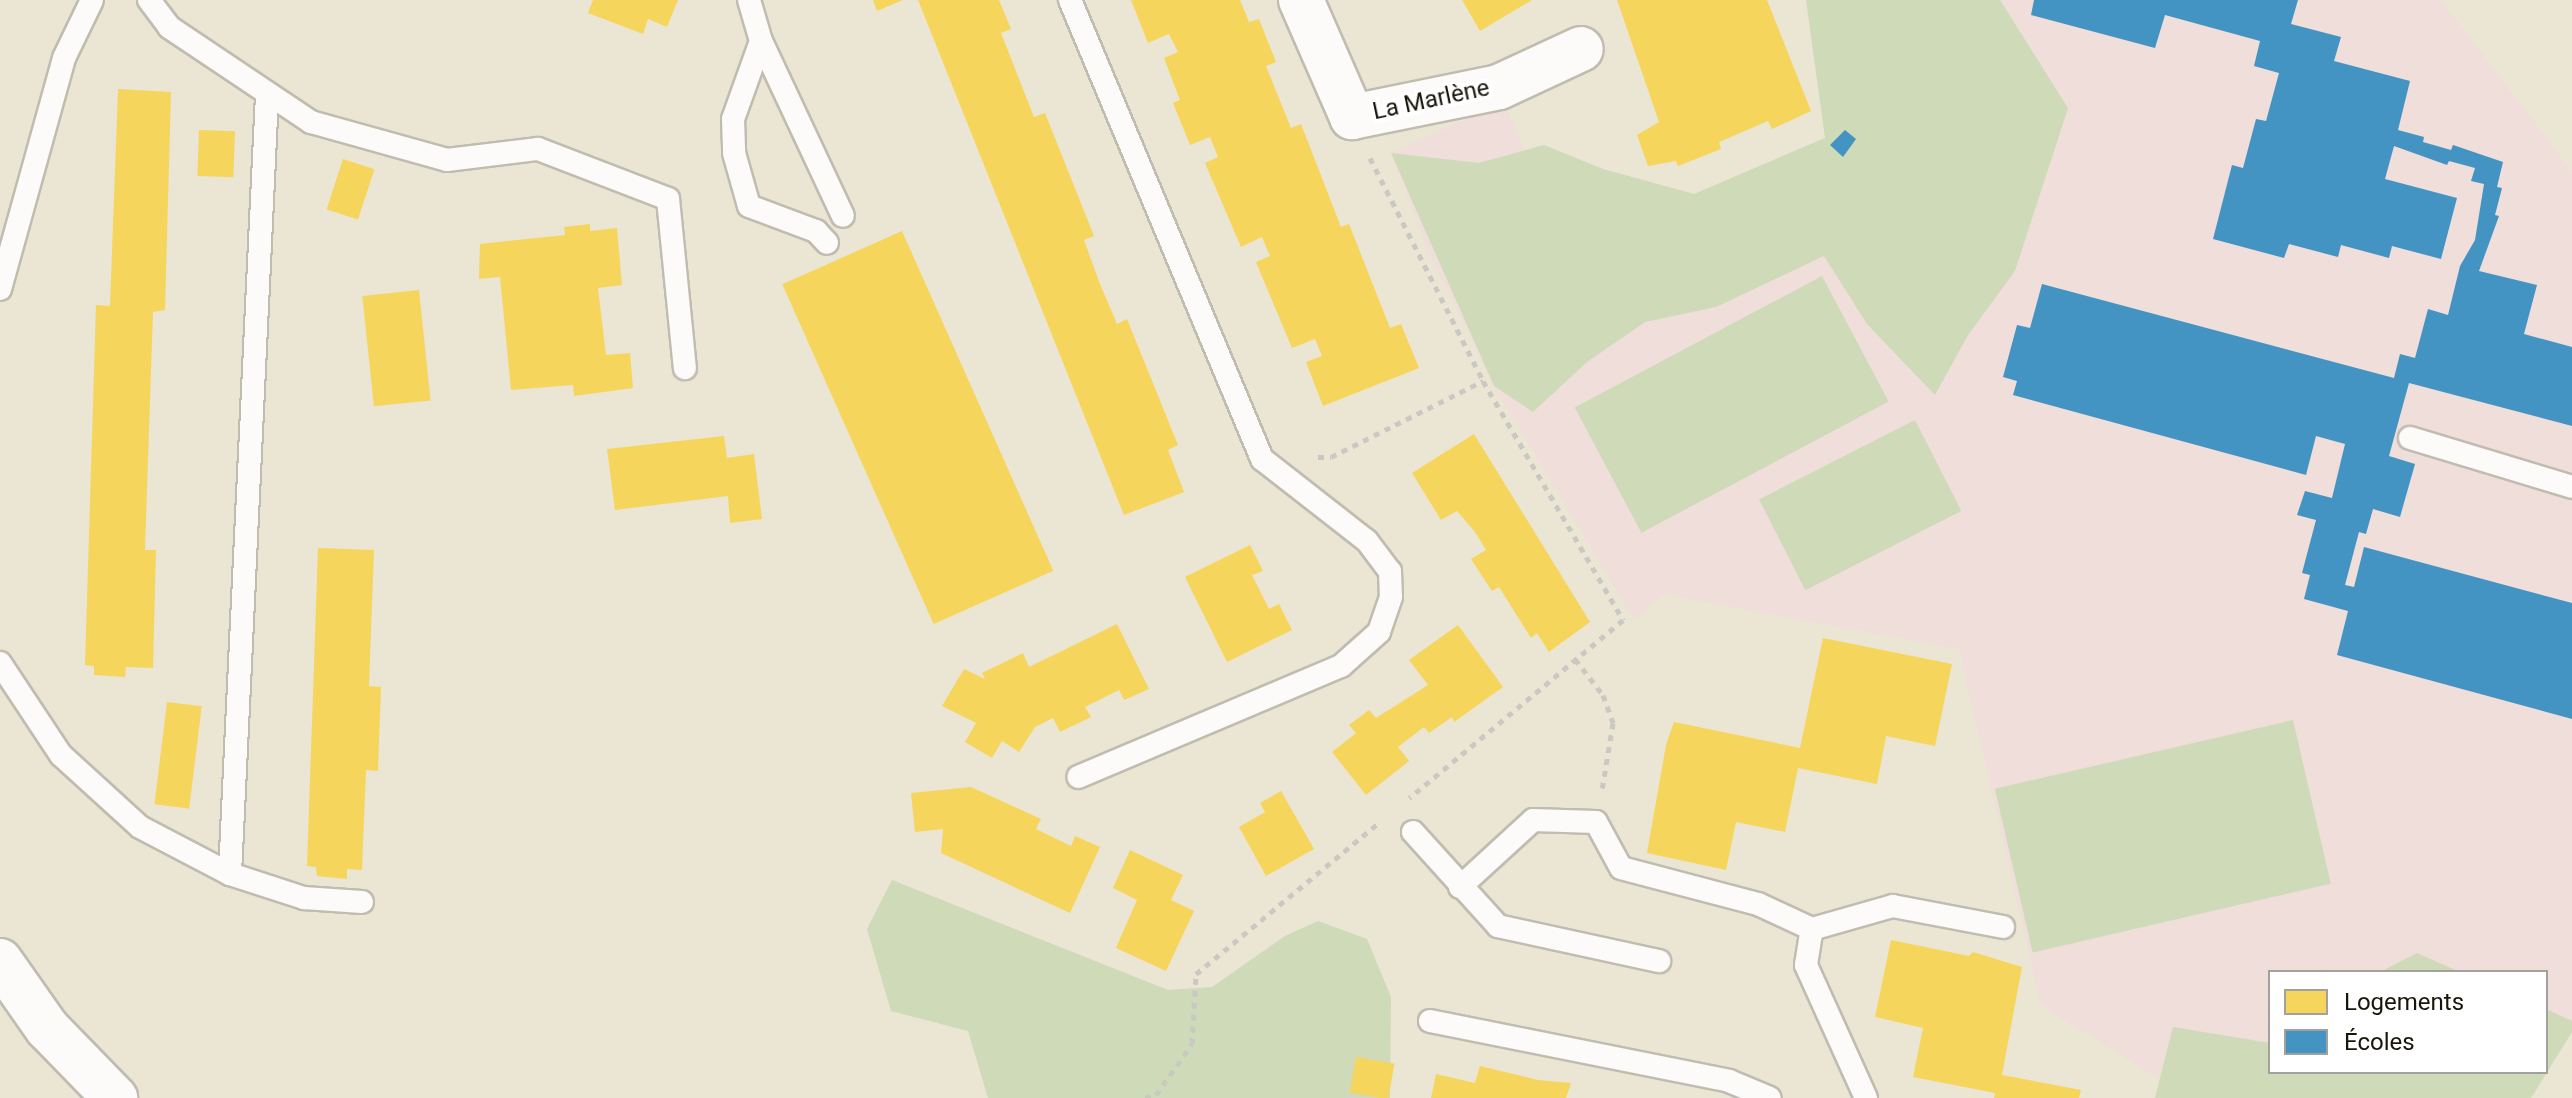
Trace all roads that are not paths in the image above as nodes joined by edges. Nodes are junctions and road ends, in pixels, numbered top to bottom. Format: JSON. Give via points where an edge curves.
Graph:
{"nodes":[{"id":1,"x":92,"y":0,"type":"edge"},
{"id":2,"x":149,"y":0,"type":"edge"},
{"id":3,"x":749,"y":0,"type":"edge"},
{"id":4,"x":1070,"y":0,"type":"edge"},
{"id":5,"x":1301,"y":0,"type":"edge"},
{"id":6,"x":761,"y":41,"type":"junction"},
{"id":7,"x":1581,"y":49,"type":"dead end"},
{"id":8,"x":267,"y":94,"type":"junction"},
{"id":9,"x":843,"y":216,"type":"dead end"},
{"id":10,"x":827,"y":243,"type":"dead end"},
{"id":11,"x":0,"y":289,"type":"edge"},
{"id":12,"x":685,"y":368,"type":"dead end"},
{"id":13,"x":2410,"y":438,"type":"dead end"},
{"id":14,"x":2572,"y":487,"type":"edge"},
{"id":15,"x":0,"y":663,"type":"edge"},
{"id":16,"x":1078,"y":777,"type":"dead end"},
{"id":17,"x":1413,"y":832,"type":"dead end"},
{"id":18,"x":230,"y":874,"type":"junction"},
{"id":19,"x":1460,"y":887,"type":"junction"},
{"id":20,"x":362,"y":902,"type":"dead end"},
{"id":21,"x":2003,"y":927,"type":"dead end"},
{"id":22,"x":1812,"y":929,"type":"junction"},
{"id":23,"x":0,"y":961,"type":"edge"},
{"id":24,"x":1659,"y":961,"type":"dead end"},
{"id":25,"x":1430,"y":1021,"type":"dead end"},
{"id":26,"x":115,"y":1098,"type":"edge"},
{"id":27,"x":1770,"y":1098,"type":"edge"},
{"id":28,"x":1866,"y":1098,"type":"edge"}],
"edges":[{"from":1,"to":11,"type":"lane","via":[[64,58]]},
{"from":2,"to":8,"type":"lane","via":[[169,27]]},
{"from":3,"to":6,"type":"lane"},
{"from":4,"to":16,"type":"lane","via":[[1262,459],[1367,541],[1390,571],[1391,597],[1379,632],[1341,666]]},
{"from":5,"to":7,"type":"street","name":"La Marlène","via":[[1352,117],[1499,87]]},
{"from":6,"to":9,"type":"lane"},
{"from":6,"to":10,"type":"lane","via":[[733,119],[734,153],[749,206],[816,231]]},
{"from":8,"to":12,"type":"lane","via":[[311,122],[447,160],[538,149],[668,199]]},
{"from":8,"to":18,"type":"lane"},
{"from":13,"to":14,"type":"lane"},
{"from":15,"to":18,"type":"lane","via":[[61,755],[103,795],[140,827]]},
{"from":17,"to":19,"type":"lane"},
{"from":18,"to":20,"type":"lane","via":[[304,898]]},
{"from":19,"to":22,"type":"lane","via":[[1533,820],[1596,822],[1621,868],[1758,904]]},
{"from":19,"to":24,"type":"lane","via":[[1498,926]]},
{"from":21,"to":22,"type":"lane","via":[[1893,906]]},
{"from":22,"to":28,"type":"lane","via":[[1806,965]]},
{"from":23,"to":26,"type":"street","via":[[47,1028]]},
{"from":25,"to":27,"type":"lane","via":[[1729,1081]]}]}
